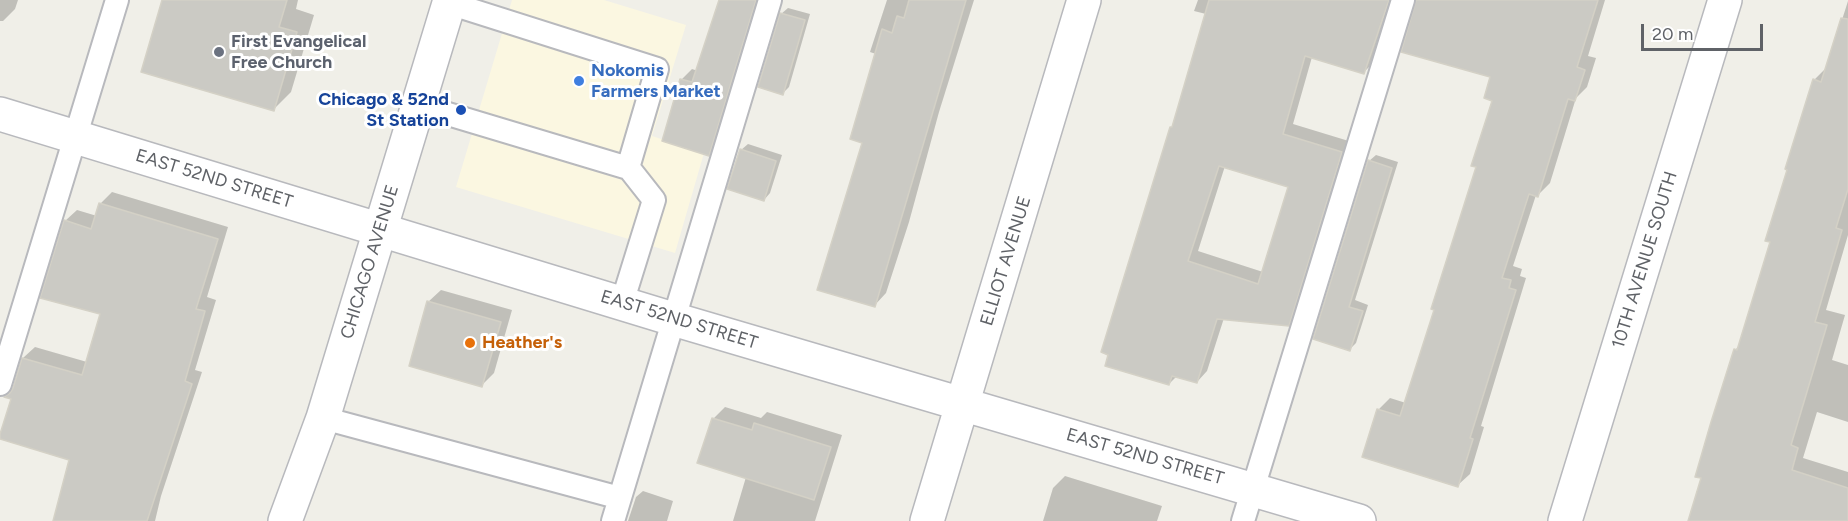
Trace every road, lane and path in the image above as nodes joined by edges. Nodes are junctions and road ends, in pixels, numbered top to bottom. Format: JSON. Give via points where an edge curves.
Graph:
{"nodes":[{"id":1,"x":117,"y":0,"type":"edge"},
{"id":2,"x":770,"y":0,"type":"edge"},
{"id":3,"x":1084,"y":0,"type":"edge"},
{"id":4,"x":1403,"y":0,"type":"edge"},
{"id":5,"x":1725,"y":0,"type":"edge"},
{"id":6,"x":449,"y":2,"type":"edge"},
{"id":7,"x":418,"y":105,"type":"junction"},
{"id":8,"x":0,"y":114,"type":"edge"},
{"id":9,"x":76,"y":137,"type":"junction"},
{"id":10,"x":628,"y":167,"type":"junction"},
{"id":11,"x":380,"y":229,"type":"junction"},
{"id":12,"x":622,"y":303,"type":"junction"},
{"id":13,"x":673,"y":318,"type":"junction"},
{"id":14,"x":0,"y":384,"type":"edge"},
{"id":15,"x":963,"y":403,"type":"junction"},
{"id":16,"x":323,"y":418,"type":"junction"},
{"id":17,"x":1253,"y":489,"type":"junction"},
{"id":18,"x":620,"y":498,"type":"junction"},
{"id":19,"x":285,"y":521,"type":"edge"},
{"id":20,"x":613,"y":521,"type":"edge"},
{"id":21,"x":927,"y":521,"type":"edge"},
{"id":22,"x":1243,"y":521,"type":"edge"},
{"id":23,"x":1359,"y":521,"type":"edge"},
{"id":24,"x":1565,"y":521,"type":"edge"}],
"edges":[{"from":1,"to":9,"type":"lane"},
{"from":2,"to":13,"type":"lane"},
{"from":3,"to":15,"type":"street","name":"ELLIOT AVENUE"},
{"from":4,"to":17,"type":"lane"},
{"from":5,"to":24,"type":"street","name":"10TH AVENUE SOUTH"},
{"from":6,"to":7,"type":"street","name":"CHICAGO AVENUE"},
{"from":6,"to":10,"type":"lane","via":[[657,69]]},
{"from":7,"to":10,"type":"lane"},
{"from":7,"to":11,"type":"street","name":"CHICAGO AVENUE"},
{"from":8,"to":9,"type":"street","name":"EAST 52ND STREET"},
{"from":9,"to":11,"type":"street","name":"EAST 52ND STREET"},
{"from":9,"to":14,"type":"lane"},
{"from":10,"to":12,"type":"lane","via":[[654,200]]},
{"from":11,"to":12,"type":"street","name":"EAST 52ND STREET"},
{"from":11,"to":16,"type":"street","name":"CHICAGO AVENUE"},
{"from":12,"to":13,"type":"street","name":"EAST 52ND STREET"},
{"from":13,"to":15,"type":"street","name":"EAST 52ND STREET"},
{"from":13,"to":18,"type":"lane"},
{"from":15,"to":17,"type":"street","name":"EAST 52ND STREET"},
{"from":15,"to":21,"type":"street","name":"ELLIOT AVENUE"},
{"from":16,"to":18,"type":"lane"},
{"from":16,"to":19,"type":"street","name":"CHICAGO AVENUE"},
{"from":17,"to":22,"type":"lane"},
{"from":17,"to":23,"type":"street","name":"EAST 52ND STREET"},
{"from":18,"to":20,"type":"lane"}]}
